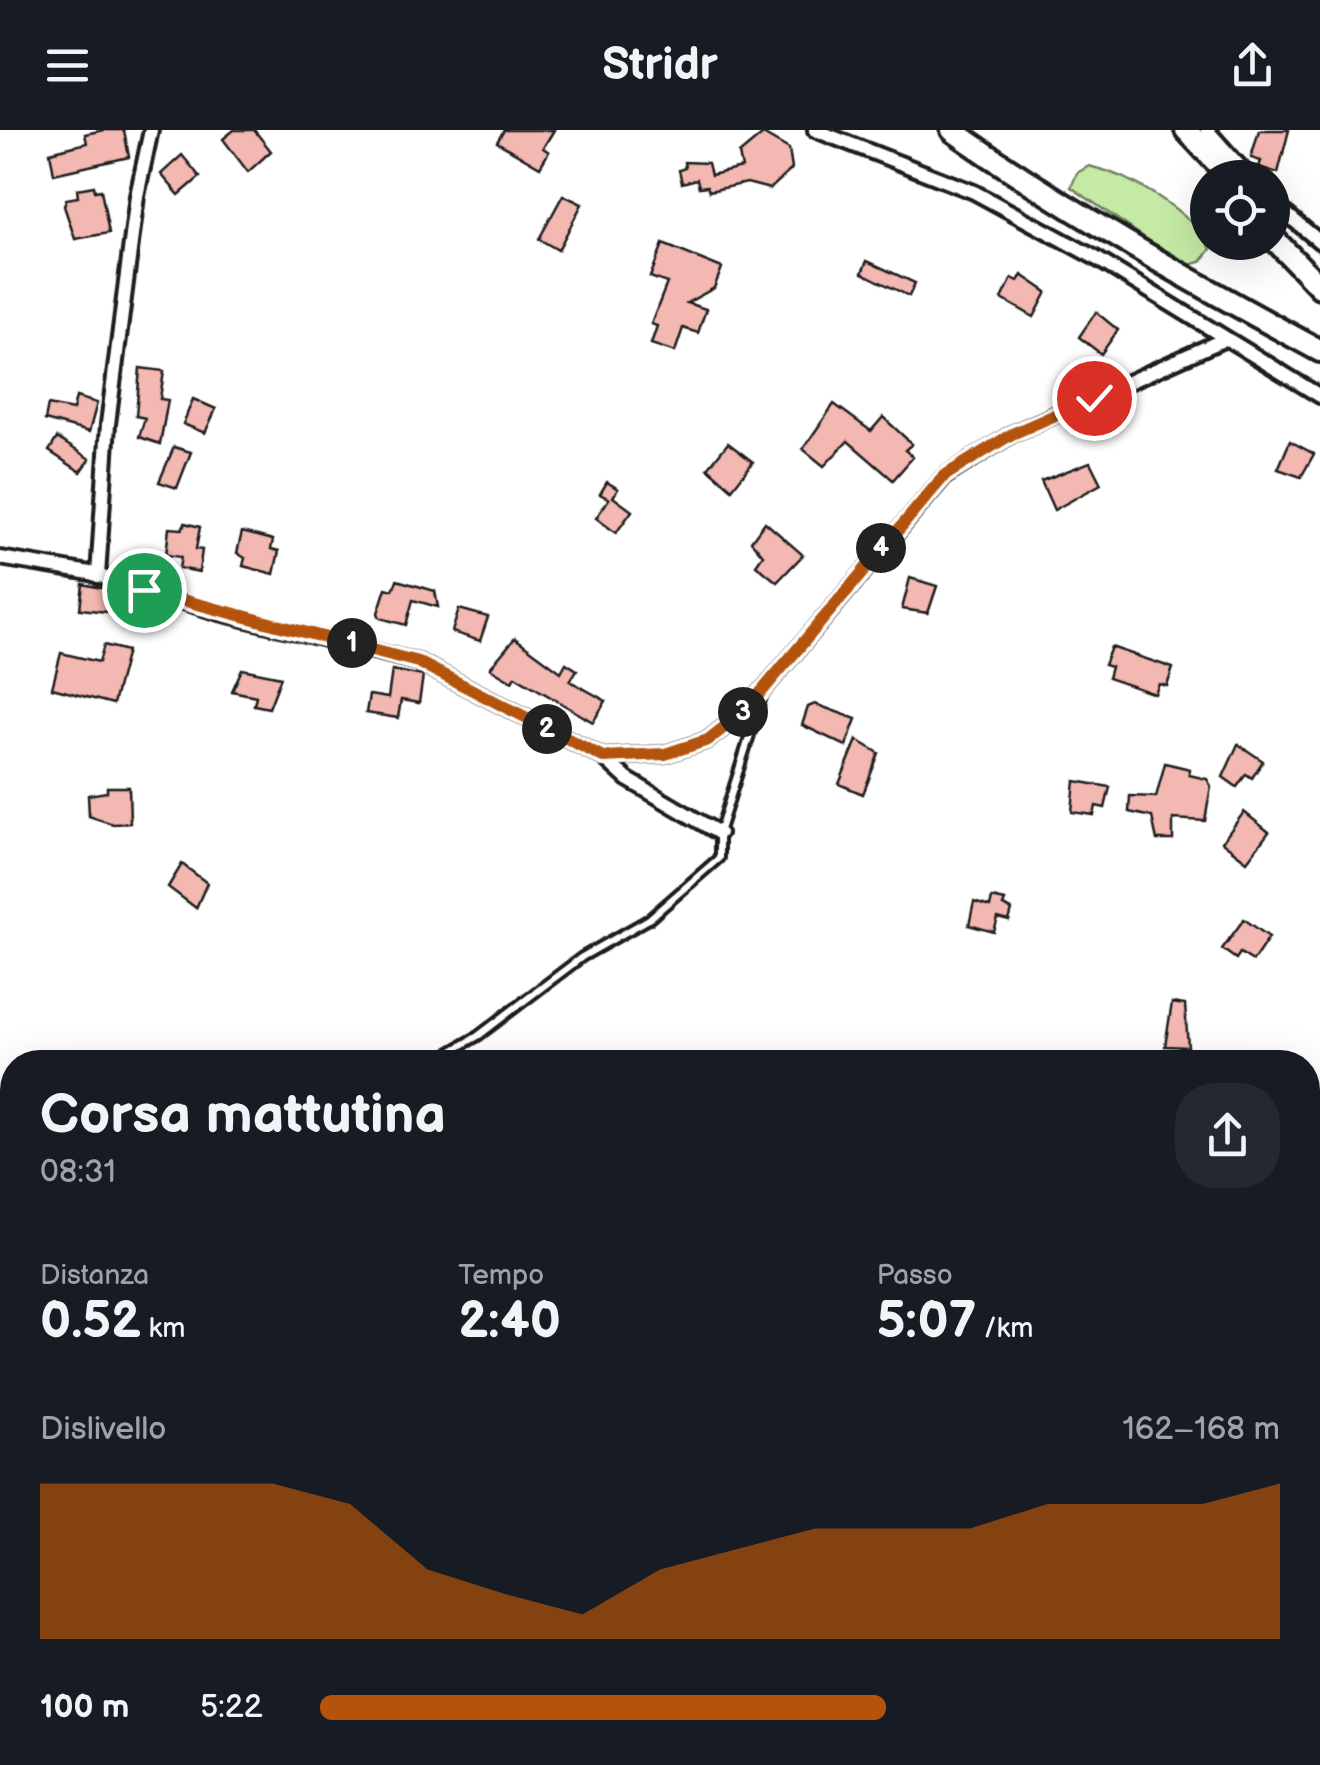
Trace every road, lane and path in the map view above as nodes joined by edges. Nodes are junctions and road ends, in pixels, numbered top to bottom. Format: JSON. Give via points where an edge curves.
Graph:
{"nodes":[{"id":1,"x":151,"y":130,"type":"edge"},
{"id":2,"x":815,"y":130,"type":"edge"},
{"id":3,"x":952,"y":130,"type":"edge"},
{"id":4,"x":1178,"y":130,"type":"edge"},
{"id":5,"x":1186,"y":130,"type":"edge"},
{"id":6,"x":1207,"y":130,"type":"edge"},
{"id":7,"x":1203,"y":160,"type":"edge"},
{"id":8,"x":1215,"y":160,"type":"edge"},
{"id":9,"x":1234,"y":160,"type":"edge"},
{"id":10,"x":1290,"y":217,"type":"edge"},
{"id":11,"x":1290,"y":238,"type":"edge"},
{"id":12,"x":1320,"y":242,"type":"edge"},
{"id":13,"x":1290,"y":256,"type":"edge"},
{"id":14,"x":1320,"y":268,"type":"edge"},
{"id":15,"x":1320,"y":287,"type":"edge"},
{"id":16,"x":1225,"y":339,"type":"junction"},
{"id":17,"x":1320,"y":351,"type":"edge"},
{"id":18,"x":1320,"y":396,"type":"edge"},
{"id":19,"x":0,"y":558,"type":"edge"},
{"id":20,"x":98,"y":576,"type":"junction"},
{"id":21,"x":765,"y":686,"type":"junction"},
{"id":22,"x":603,"y":757,"type":"junction"},
{"id":23,"x":719,"y":833,"type":"junction"},
{"id":24,"x":454,"y":1050,"type":"edge"}],
"edges":[{"from":1,"to":20,"type":"street","via":[[108,424]]},
{"from":2,"to":16,"type":"street","via":[[974,192]]},
{"from":3,"to":17,"type":"highway","via":[[1202,287]]},
{"from":4,"to":7,"type":"highway"},
{"from":5,"to":8,"type":"highway"},
{"from":6,"to":9,"type":"street"},
{"from":10,"to":12,"type":"street"},
{"from":11,"to":14,"type":"highway"},
{"from":13,"to":15,"type":"highway"},
{"from":16,"to":18,"type":"street"},
{"from":16,"to":21,"type":"street","via":[[1012,434],[944,476]]},
{"from":19,"to":20,"type":"street"},
{"from":20,"to":22,"type":"street","via":[[418,662]]},
{"from":21,"to":22,"type":"street","via":[[708,740],[665,754]]},
{"from":21,"to":23,"type":"lane"},
{"from":22,"to":23,"type":"street","via":[[627,780]]},
{"from":23,"to":24,"type":"lane","via":[[719,858],[649,919]]}]}
